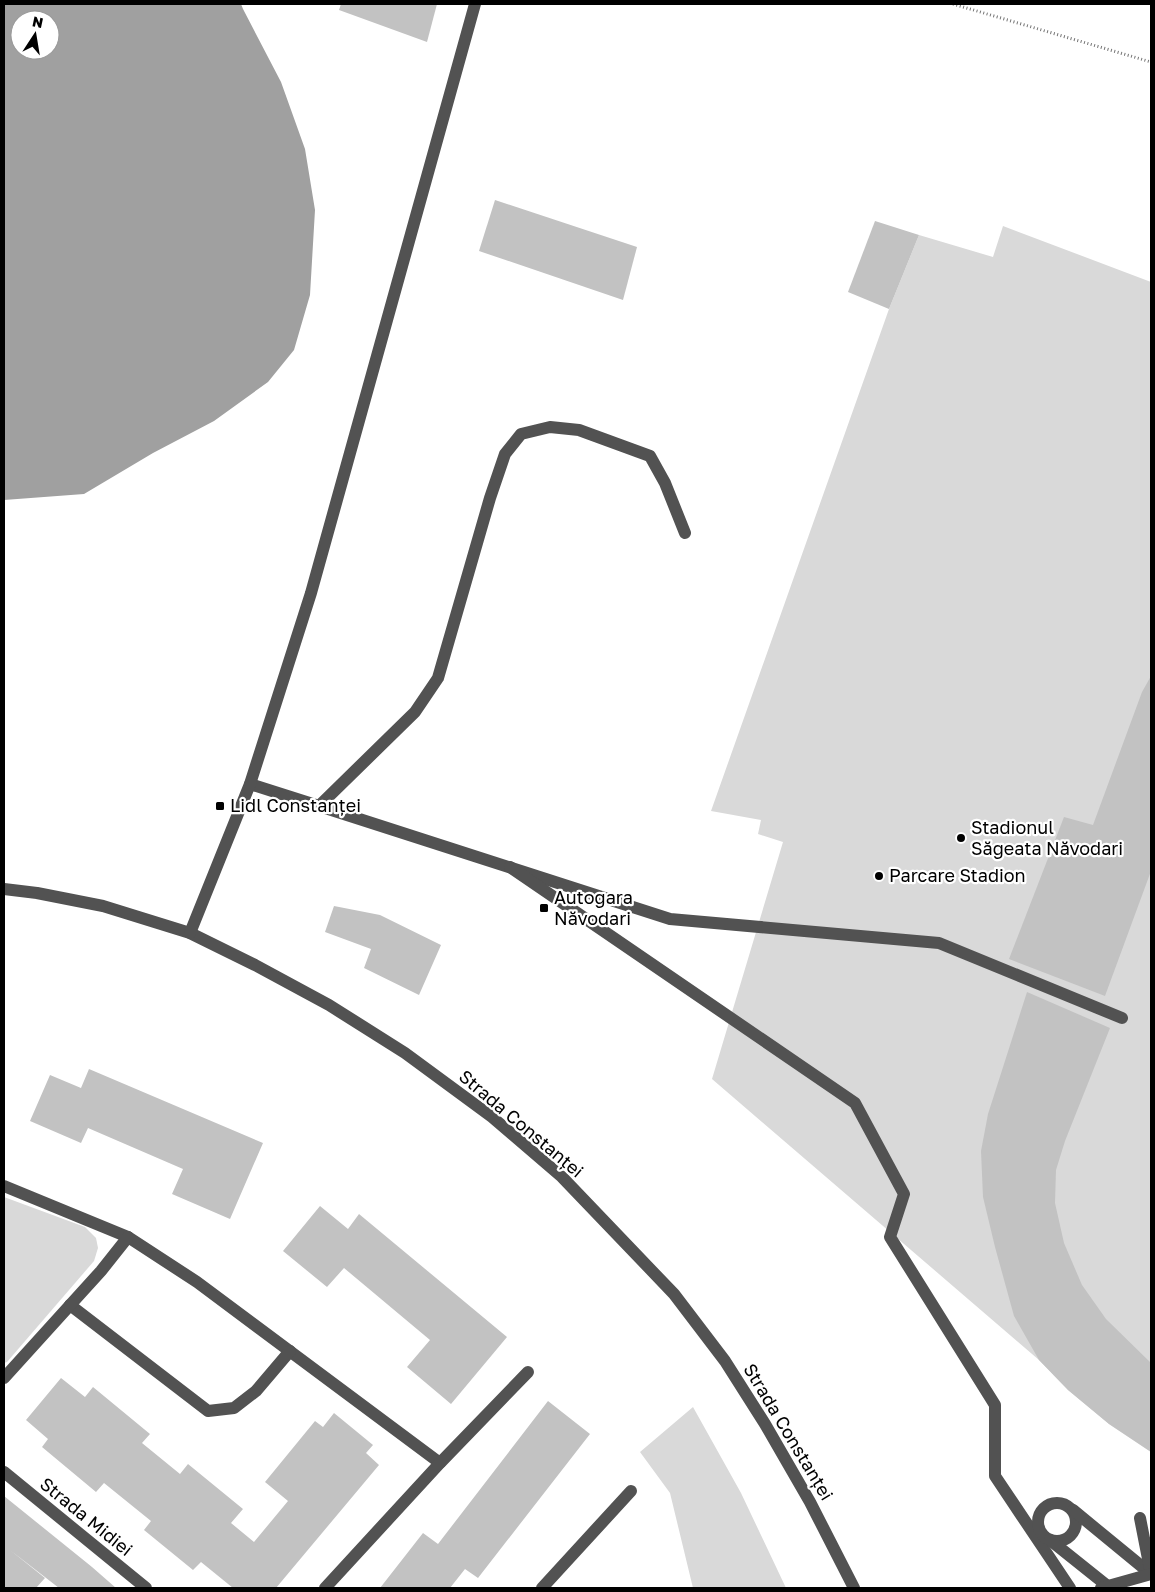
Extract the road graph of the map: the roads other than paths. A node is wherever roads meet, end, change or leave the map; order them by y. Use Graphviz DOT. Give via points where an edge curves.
graph roads {
  1 [pos="474,4"];
  2 [pos="685,533"];
  3 [pos="250,784"];
  4 [pos="319,806"];
  5 [pos="510,867"];
  6 [pos="4,889"];
  7 [pos="190,933"];
  8 [pos="1122,1018"];
  9 [pos="4,1186"];
  10 [pos="128,1238"];
  11 [pos="70,1305"];
  12 [pos="290,1351"];
  13 [pos="528,1372"];
  14 [pos="4,1378"];
  15 [pos="440,1463"];
  16 [pos="4,1472"];
  17 [pos="631,1491"];
  18 [pos="1069,1506"];
  19 [pos="1140,1518"];
  20 [pos="1048,1538"];
  21 [pos="1151,1574"];
  22 [pos="146,1588"];
  23 [pos="325,1588"];
  24 [pos="542,1588"];
  25 [pos="854,1588"];
  26 [pos="1070,1588"];
  27 [pos="1106,1588"];
  1 -- 3 [label="street" via="311,593"];
  2 -- 4 [label="street" via="650,456 579,430 550,427 521,434 506,454 490,498 438,678 415,712"];
  3 -- 4 [label="street"];
  3 -- 7 [label="street"];
  4 -- 5 [label="street"];
  5 -- 8 [label="street" via="670,919 939,943"];
  5 -- 26 [label="street" via="855,1103 904,1194 890,1237 995,1405 995,1476"];
  6 -- 7 [label="street, Strada Constanței" via="103,906"];
  7 -- 25 [label="street, Strada Constanței" via="329,1005 405,1053 492,1117 562,1177 674,1294 725,1361 810,1502"];
  9 -- 10 [label="street"];
  10 -- 11 [label="street"];
  10 -- 12 [label="street" via="197,1282"];
  11 -- 12 [label="street" via="208,1411 234,1408 256,1391"];
  11 -- 14 [label="street"];
  12 -- 15 [label="street"];
  13 -- 15 [label="street"];
  15 -- 23 [label="street"];
  16 -- 22 [label="street, Strada Midiei"];
  17 -- 24 [label="street"];
  18 -- 20 [label="street" via="1076,1517 1074,1530 1066,1539 1053,1541"];
  18 -- 20 [label="street" via="1050,1504 1041,1512 1038,1524"];
  18 -- 21 [label="street"];
  19 -- 21 [label="street"];
  20 -- 27 [label="street"];
  21 -- 27 [label="street"];
}
